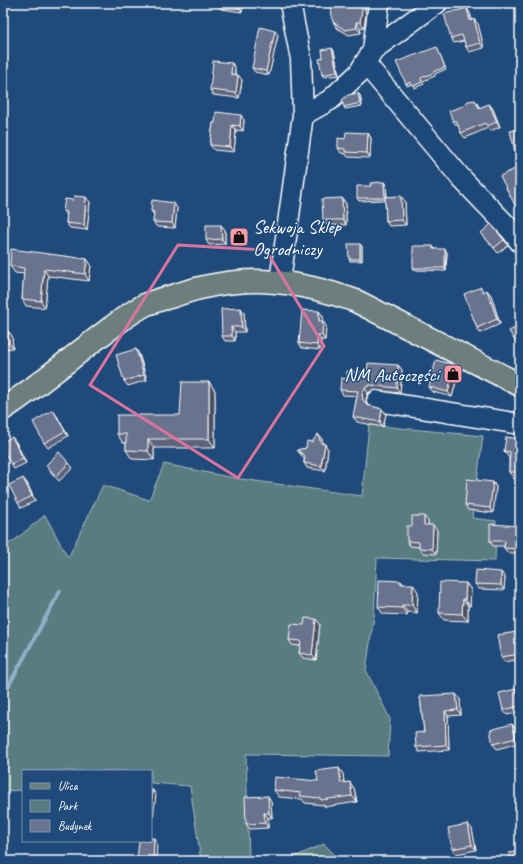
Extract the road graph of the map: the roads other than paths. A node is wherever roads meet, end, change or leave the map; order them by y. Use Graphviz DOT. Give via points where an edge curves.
graph roads {
  1 [pos="290,3"];
  2 [pos="379,3"];
  3 [pos="437,3"];
  4 [pos="369,57"];
  5 [pos="303,115"];
  6 [pos="520,242"];
  7 [pos="280,281"];
  8 [pos="520,385"];
  9 [pos="377,401"];
  10 [pos="3,409"];
  11 [pos="520,424"];
  1 -- 5 [label="street" via="301,59"];
  2 -- 4 [label="street"];
  3 -- 4 [label="street"];
  4 -- 5 [label="street" via="359,73 330,100"];
  4 -- 6 [label="street" via="461,178"];
  5 -- 7 [label="street"];
  7 -- 8 [label="main road" via="329,291 356,301"];
  7 -- 10 [label="main road" via="225,282 147,304 120,321"];
  9 -- 11 [label="street"];
}
